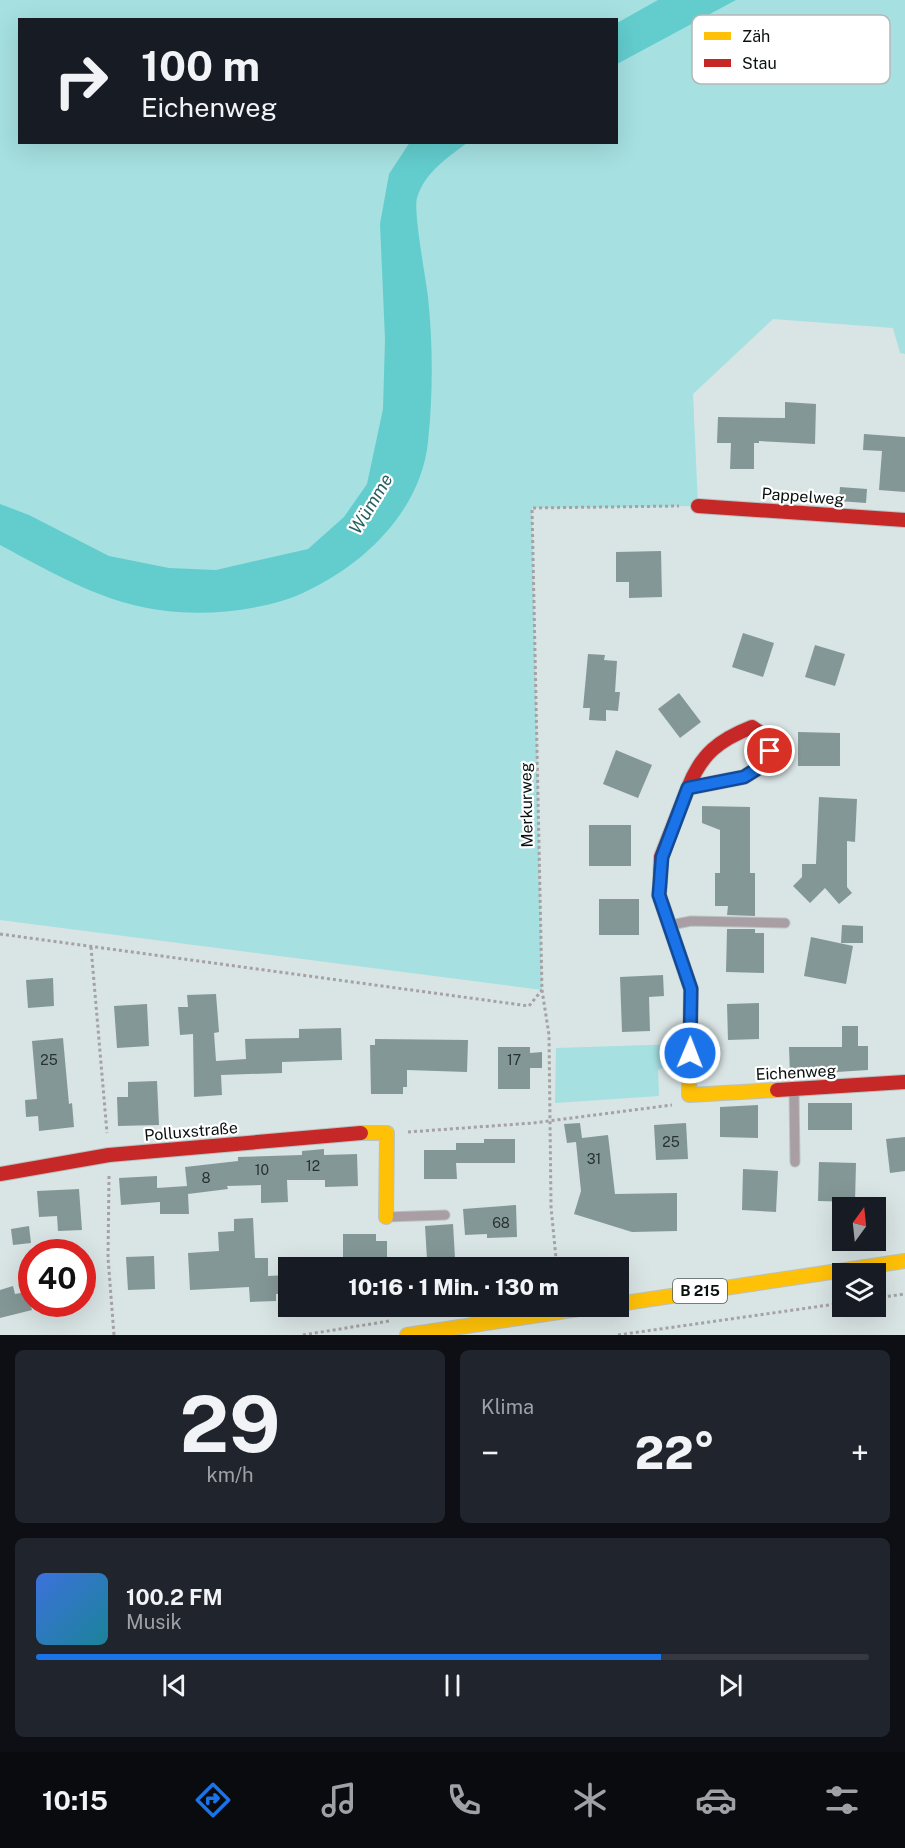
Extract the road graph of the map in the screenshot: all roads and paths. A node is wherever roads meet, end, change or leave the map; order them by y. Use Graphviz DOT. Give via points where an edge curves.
graph roads {
  1 [pos="698,506"];
  2 [pos="905,520"];
  3 [pos="688,788"];
  4 [pos="785,923"];
  5 [pos="669,925"];
  6 [pos="0,934"];
  7 [pos="542,990"];
  8 [pos="905,1082"];
  9 [pos="794,1089"];
  10 [pos="689,1095"];
  11 [pos="549,1121"];
  12 [pos="387,1133"];
  13 [pos="795,1162"];
  14 [pos="0,1174"];
  15 [pos="445,1215"];
  16 [pos="386,1217"];
  17 [pos="556,1257"];
  18 [pos="905,1261"];
  19 [pos="905,1294"];
  20 [pos="886,1297"];
  21 [pos="629,1302"];
  22 [pos="832,1305"];
  23 [pos="526,1317"];
  24 [pos="407,1335"];
  25 [pos="618,1335"];
  1 -- 2 [label="street, Pappelweg"];
  1 -- 7 [label="path, Merkurweg" via="532,508"];
  3 -- 3 [label="street" via="744,777 760,767 770,751 765,736 752,727 722,738 697,764"];
  3 -- 5 [label="street" via="662,857 659,895"];
  4 -- 5 [label="lane" via="691,921"];
  5 -- 10 [label="street" via="691,989"];
  6 -- 7 [label="path" via="529,1006"];
  7 -- 11 [label="path, Merkurweg" via="549,1035"];
  8 -- 9 [label="street, Eichenweg"];
  9 -- 10 [label="street, Eichenweg"];
  9 -- 13 [label="lane"];
  10 -- 11 [label="path" via="670,1106"];
  11 -- 12 [label="path"];
  11 -- 17 [label="path, Merkurweg"];
  12 -- 14 [label="street, Polluxstraße" via="339,1133 109,1155"];
  12 -- 16 [label="street"];
  15 -- 16 [label="lane"];
  18 -- 21 [label="street, B 215"];
  19 -- 20 [label="path"];
  22 -- 25 [label="path"];
  23 -- 24 [label="street"];
}
